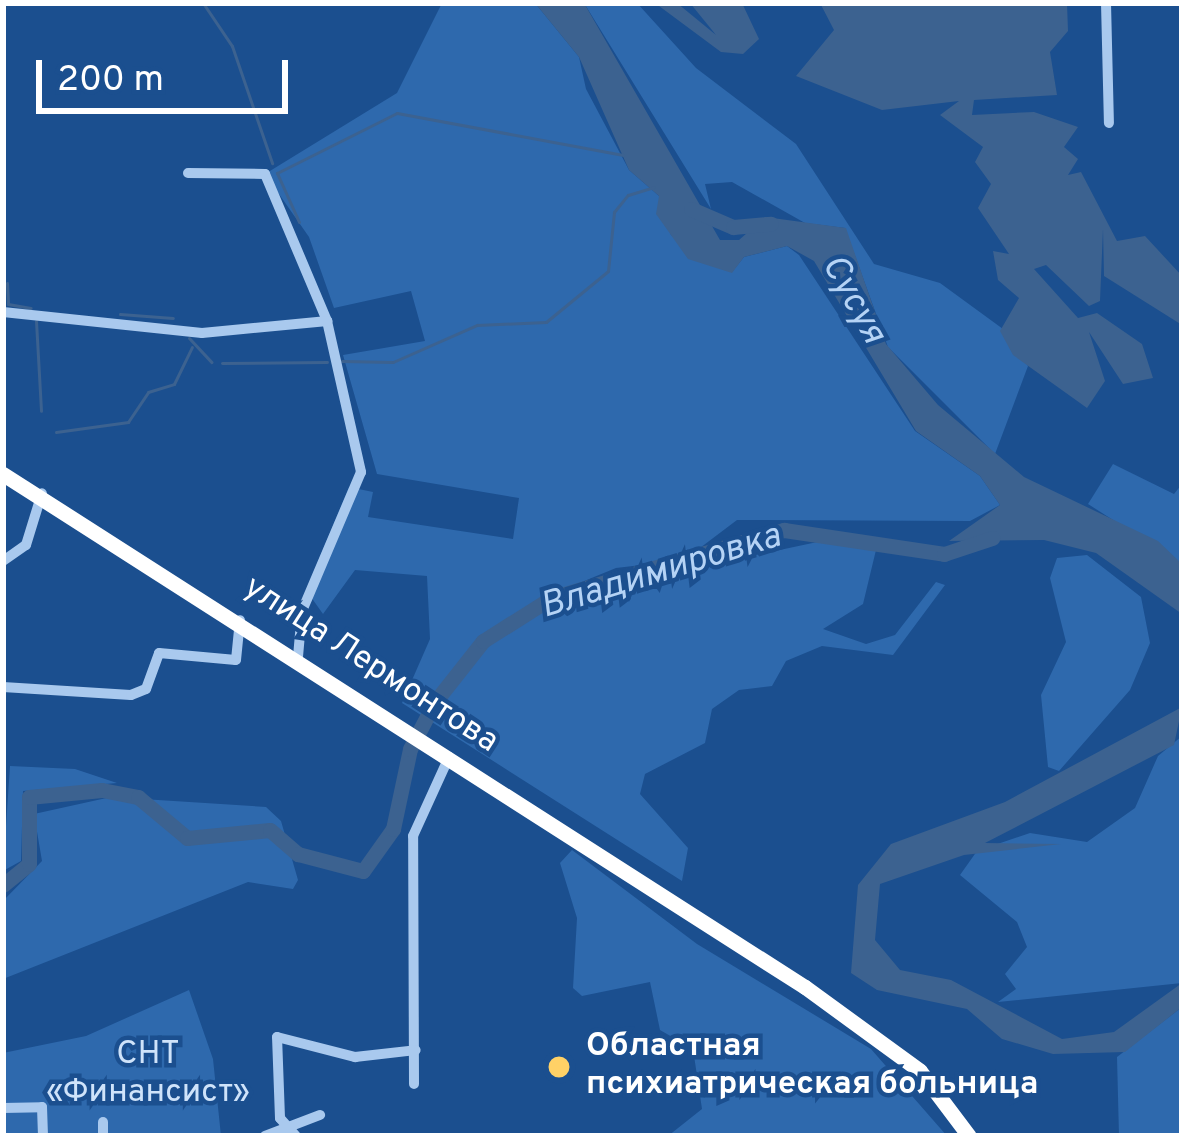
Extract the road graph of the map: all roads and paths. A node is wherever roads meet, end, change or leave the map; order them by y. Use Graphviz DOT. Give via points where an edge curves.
graph roads {
  1 [pos="1106,3"];
  2 [pos="1109,123"];
  3 [pos="188,172"];
  4 [pos="3,312"];
  5 [pos="327,321"];
  6 [pos="3,474"];
  7 [pos="42,493"];
  8 [pos="3,561"];
  9 [pos="241,617"];
  10 [pos="298,657"];
  11 [pos="3,686"];
  12 [pos="450,754"];
  13 [pos="416,1050"];
  14 [pos="414,1084"];
  15 [pos="3,1108"];
  16 [pos="320,1115"];
  17 [pos="283,1122"];
  18 [pos="43,1136"];
  19 [pos="265,1136"];
  20 [pos="296,1136"];
  21 [pos="969,1136"];
  1 -- 2 [label="street"];
  3 -- 5 [label="street" via="265,174"];
  4 -- 5 [label="street" via="202,333"];
  5 -- 10 [label="street" via="361,472 302,610"];
  6 -- 7 [label="highway, улица Лермонтова"];
  7 -- 8 [label="street" via="26,544"];
  7 -- 9 [label="highway, улица Лермонтова"];
  9 -- 10 [label="highway, улица Лермонтова"];
  9 -- 11 [label="street" via="236,661 159,653 146,689"];
  10 -- 12 [label="highway, улица Лермонтова"];
  12 -- 13 [label="street" via="413,836"];
  12 -- 21 [label="highway, улица Лермонтова" via="894,1049"];
  13 -- 14 [label="street"];
  13 -- 17 [label="street" via="355,1057 277,1037"];
  15 -- 18 [label="street" via="42,1107"];
  16 -- 17 [label="street"];
  17 -- 19 [label="street"];
  17 -- 20 [label="street"];
}
